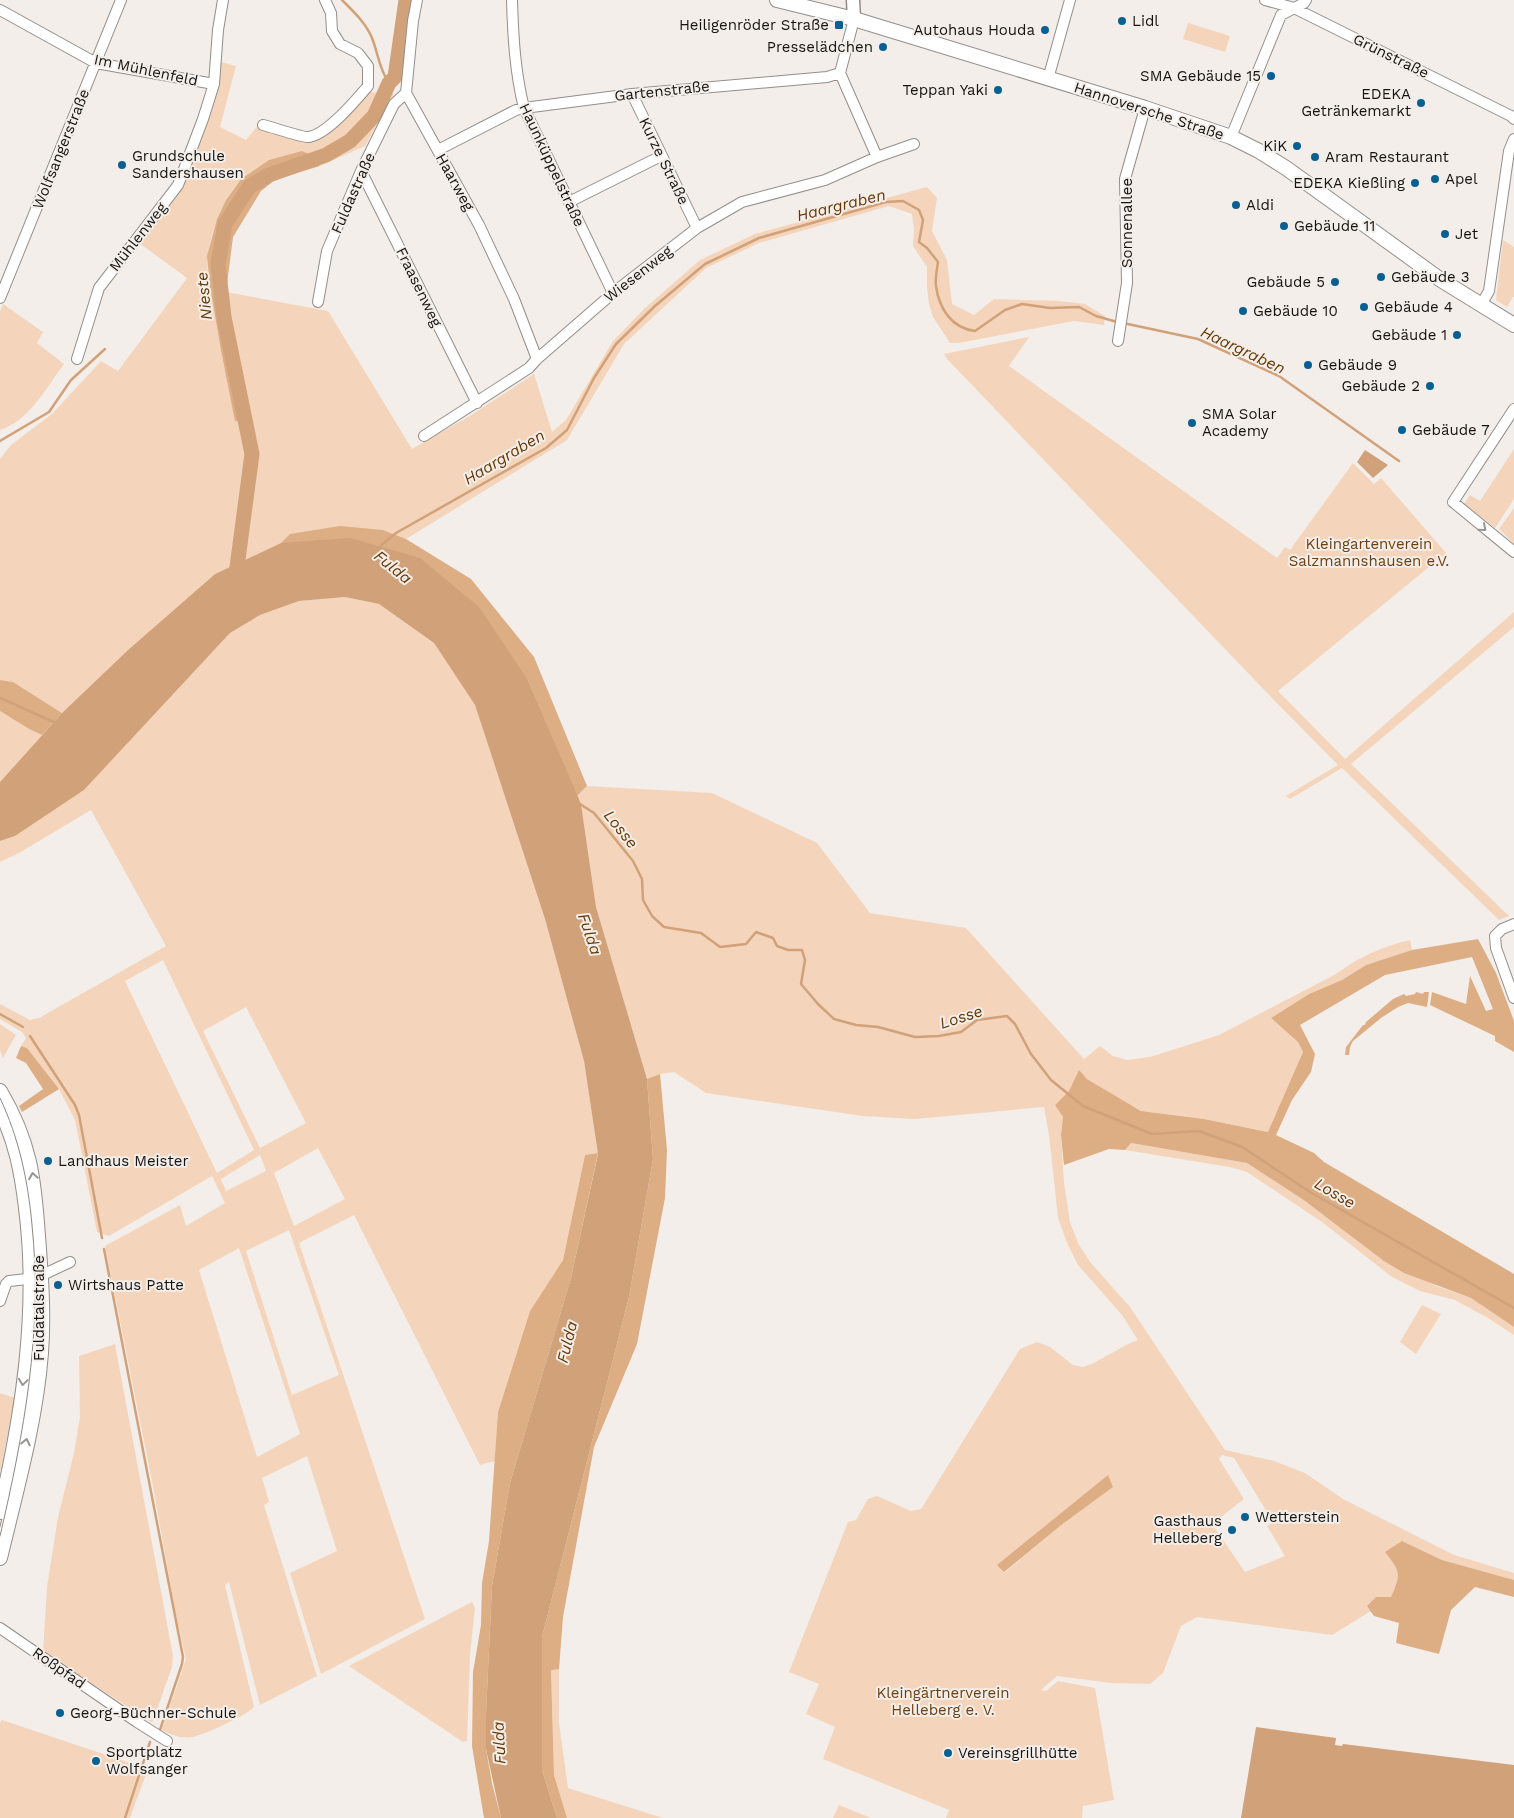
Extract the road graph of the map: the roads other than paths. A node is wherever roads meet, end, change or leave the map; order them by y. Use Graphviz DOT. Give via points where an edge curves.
graph roads {
  1 [pos="121,0"];
  2 [pos="223,0"];
  3 [pos="325,0"];
  4 [pos="417,0"];
  5 [pos="512,0"];
  6 [pos="777,0"];
  7 [pos="853,0"];
  8 [pos="1070,0"];
  9 [pos="1265,0"];
  10 [pos="1306,0"];
  11 [pos="1294,8"];
  12 [pos="0,10"];
  13 [pos="854,19"];
  14 [pos="96,63"];
  15 [pos="840,72"];
  16 [pos="1048,79"];
  17 [pos="214,84"];
  18 [pos="406,93"];
  19 [pos="632,94"];
  20 [pos="524,108"];
  21 [pos="1145,108"];
  22 [pos="1514,119"];
  23 [pos="263,125"];
  24 [pos="1231,137"];
  25 [pos="1514,139"];
  26 [pos="914,144"];
  27 [pos="438,150"];
  28 [pos="662,156"];
  29 [pos="877,157"];
  30 [pos="361,171"];
  31 [pos="569,202"];
  32 [pos="697,228"];
  33 [pos="613,293"];
  34 [pos="0,298"];
  35 [pos="318,302"];
  36 [pos="1481,305"];
  37 [pos="1514,325"];
  38 [pos="1119,336"];
  39 [pos="77,359"];
  40 [pos="537,359"];
  41 [pos="477,403"];
  42 [pos="1514,409"];
  43 [pos="424,436"];
  44 [pos="1514,552"];
  45 [pos="1513,924"];
  46 [pos="1514,998"];
  47 [pos="0,1091"];
  48 [pos="0,1110"];
  49 [pos="70,1262"];
  50 [pos="36,1278"];
  51 [pos="0,1301"];
  52 [pos="0,1512"];
  53 [pos="0,1558"];
  54 [pos="0,1628"];
  55 [pos="167,1741"];
  1 -- 14 [label="street, Wolfsangerstraße"];
  2 -- 17 [label="street, Mühlenweg"];
  3 -- 23 [label="street" via="331,13 332,31 340,44 358,53 368,66 368,86 335,122 308,138"];
  4 -- 18 [label="street"];
  5 -- 20 [label="street, Haunküppelstraße" via="514,51"];
  6 -- 13 [label="main road, Hannoversche Straße"];
  7 -- 13 [label="street"];
  8 -- 16 [label="street"];
  9 -- 11 [label="street, Grünstraße"];
  10 -- 11 [label="street"];
  11 -- 22 [label="street, Grünstraße"];
  11 -- 24 [label="street" via="1281,15"];
  12 -- 14 [label="street, Im Mühlenfeld"];
  13 -- 15 [label="street"];
  13 -- 16 [label="main road, Hannoversche Straße"];
  14 -- 17 [label="street, Im Mühlenfeld"];
  14 -- 34 [label="street, Wolfsangerstraße"];
  15 -- 19 [label="street, Gartenstraße" via="827,77"];
  15 -- 29 [label="street"];
  16 -- 21 [label="main road, Hannoversche Straße"];
  17 -- 39 [label="street, Mühlenweg" via="178,185 99,288"];
  18 -- 27 [label="street, Haarweg"];
  18 -- 30 [label="street, Fuldastraße" via="394,104"];
  19 -- 20 [label="street, Gartenstraße"];
  19 -- 28 [label="street, Kurze Straße"];
  20 -- 27 [label="street, Gartenstraße"];
  20 -- 31 [label="street, Haunküppelstraße"];
  21 -- 24 [label="main road, Hannoversche Straße"];
  21 -- 38 [label="street, Sonnenallee" via="1125,179 1127,283"];
  24 -- 36 [label="main road, Hannoversche Straße" via="1286,168 1426,270"];
  25 -- 36 [label="street" via="1488,291"];
  26 -- 29 [label="street, Wiesenweg"];
  27 -- 40 [label="street, Haarweg" via="510,290"];
  28 -- 31 [label="street"];
  28 -- 32 [label="street, Kurze Straße"];
  29 -- 32 [label="street, Wiesenweg" via="825,180 742,202"];
  30 -- 35 [label="street, Fuldastraße" via="327,251"];
  30 -- 41 [label="street, Fraasenweg"];
  31 -- 33 [label="street, Haunküppelstraße"];
  32 -- 33 [label="street, Wiesenweg"];
  33 -- 40 [label="street, Wiesenweg"];
  36 -- 37 [label="main road, Hannoversche Straße"];
  40 -- 41 [label="street, Wiesenweg" via="529,368"];
  41 -- 43 [label="street, Wiesenweg"];
  42 -- 44 [label="street, one-way" via="1453,502"];
  45 -- 46 [label="street" via="1495,936 1496,948"];
  50 -- 47 [label="main road, Fuldatalstraße, one-way" via="36,1198 32,1171 17,1124"];
  48 -- 50 [label="main road, Fuldatalstraße" via="12,1136 21,1171"];
  49 -- 50 [label="street"];
  50 -- 51 [label="street" via="9,1281"];
  50 -- 52 [label="main road, Fuldatalstraße, one-way" via="15,1440"];
  53 -- 50 [label="main road, Fuldatalstraße, one-way" via="35,1398 41,1354"];
  54 -- 55 [label="street, Roßpfad"];
}
